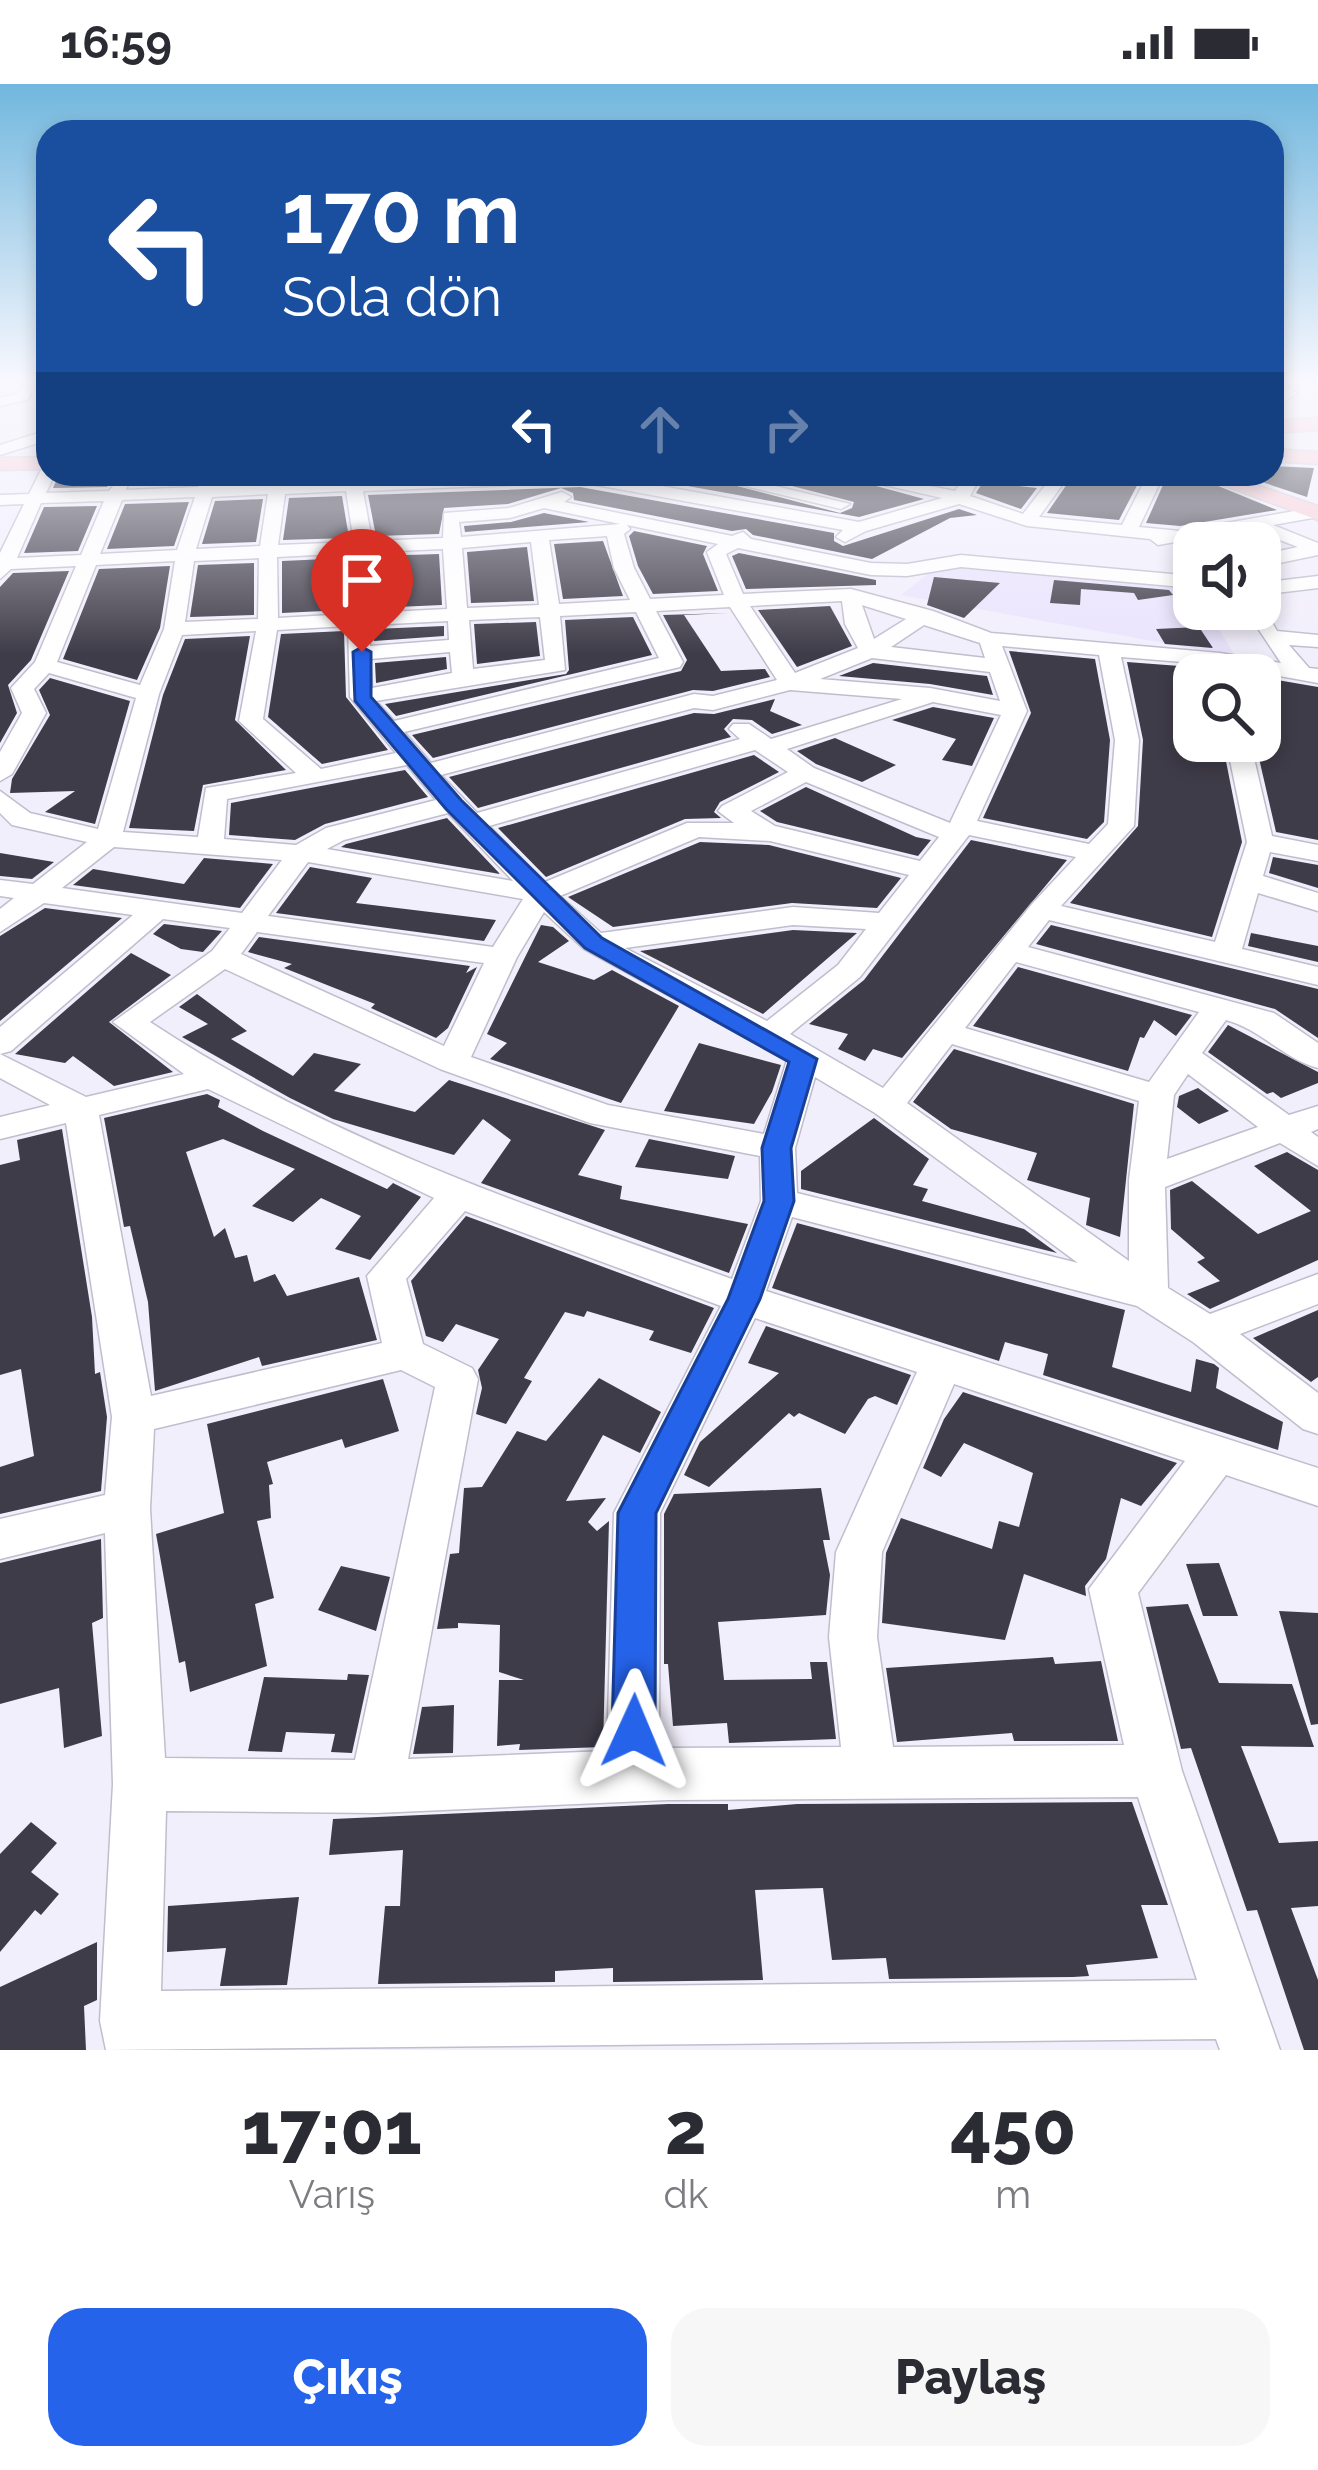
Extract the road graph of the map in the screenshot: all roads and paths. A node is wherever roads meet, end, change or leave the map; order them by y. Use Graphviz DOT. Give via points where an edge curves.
graph roads {
  1 [pos="39,486"];
  2 [pos="119,486"];
  3 [pos="192,486"];
  4 [pos="206,486"];
  5 [pos="278,486"];
  6 [pos="354,486"];
  7 [pos="459,486"];
  8 [pos="597,486"];
  9 [pos="665,486"];
  10 [pos="773,486"];
  11 [pos="902,486"];
  12 [pos="967,486"];
  13 [pos="1053,486"];
  14 [pos="1150,486"];
  15 [pos="1251,486"];
  16 [pos="1275,486"];
  17 [pos="114,496"];
  18 [pos="960,498"];
  19 [pos="33,499"];
  20 [pos="0,500"];
  21 [pos="1316,502"];
  22 [pos="544,503"];
  23 [pos="841,504"];
  24 [pos="450,517"];
  25 [pos="778,517"];
  26 [pos="1027,521"];
  27 [pos="1261,522"];
  28 [pos="624,527"];
  29 [pos="860,527"];
  30 [pos="1128,531"];
  31 [pos="1281,534"];
  32 [pos="539,535"];
  33 [pos="1173,535"];
  34 [pos="1173,537"];
  35 [pos="734,542"];
  36 [pos="451,543"];
  37 [pos="364,546"];
  38 [pos="1116,549"];
  39 [pos="1318,549"];
  40 [pos="268,551"];
  41 [pos="1095,553"];
  42 [pos="185,555"];
  43 [pos="1281,557"];
  44 [pos="813,558"];
  45 [pos="93,559"];
  46 [pos="1033,565"];
  47 [pos="2,567"];
  48 [pos="1173,577"];
  49 [pos="1318,582"];
  50 [pos="1281,587"];
  51 [pos="1281,591"];
  52 [pos="1318,594"];
  53 [pos="851,595"];
  54 [pos="735,598"];
  55 [pos="640,604"];
  56 [pos="548,609"];
  57 [pos="459,615"];
  58 [pos="926,616"];
  59 [pos="358,619"];
  60 [pos="268,625"];
  61 [pos="174,629"];
  62 [pos="1266,630"];
  63 [pos="1270,637"];
  64 [pos="1318,640"];
  65 [pos="461,645"];
  66 [pos="870,651"];
  67 [pos="1109,651"];
  68 [pos="362,652"];
  69 [pos="994,653"];
  70 [pos="1173,660"];
  71 [pos="45,665"];
  72 [pos="557,665"];
  73 [pos="1310,674"];
  74 [pos="463,677"];
  75 [pos="574,683"];
  76 [pos="790,683"];
  77 [pos="11,687"];
  78 [pos="542,692"];
  79 [pos="148,694"];
  80 [pos="930,695"];
  81 [pos="361,698"];
  82 [pos="713,704"];
  83 [pos="1015,711"];
  84 [pos="591,727"];
  85 [pos="388,729"];
  86 [pos="761,745"];
  87 [pos="1243,762"];
  88 [pos="421,764"];
  89 [pos="658,767"];
  90 [pos="805,773"];
  91 [pos="0,774"];
  92 [pos="316,778"];
  93 [pos="0,799"];
  94 [pos="464,813"];
  95 [pos="11,825"];
  96 [pos="958,830"];
  97 [pos="770,833"];
  98 [pos="108,839"];
  99 [pos="1260,842"];
  100 [pos="210,847"];
  101 [pos="302,853"];
  102 [pos="1318,853"];
  103 [pos="1095,854"];
  104 [pos="927,871"];
  105 [pos="1249,881"];
  106 [pos="0,889"];
  107 [pos="542,894"];
  108 [pos="40,895"];
  109 [pos="1318,902"];
  110 [pos="1042,910"];
  111 [pos="154,913"];
  112 [pos="252,922"];
  113 [pos="886,922"];
  114 [pos="0,923"];
  115 [pos="594,943"];
  116 [pos="1009,951"];
  117 [pos="1226,953"];
  118 [pos="224,957"];
  119 [pos="502,958"];
  120 [pos="1318,976"];
  121 [pos="1217,1009"];
  122 [pos="946,1032"];
  123 [pos="0,1044"];
  124 [pos="786,1047"];
  125 [pos="1182,1054"];
  126 [pos="1318,1058"];
  127 [pos="452,1062"];
  128 [pos="0,1064"];
  129 [pos="212,1078"];
  130 [pos="1157,1095"];
  131 [pos="886,1105"];
  132 [pos="81,1108"];
  133 [pos="1303,1123"];
  134 [pos="0,1128"];
  135 [pos="776,1148"];
  136 [pos="1318,1154"];
  137 [pos="1147,1180"];
  138 [pos="458,1195"];
  139 [pos="779,1201"];
  140 [pos="1318,1288"];
  141 [pos="1148,1295"];
  142 [pos="744,1299"];
  143 [pos="1207,1331"];
  144 [pos="405,1353"];
  145 [pos="942,1363"];
  146 [pos="133,1417"];
  147 [pos="1318,1417"];
  148 [pos="1216,1455"];
  149 [pos="1318,1487"];
  150 [pos="127,1509"];
  151 [pos="0,1540"];
  152 [pos="1156,1771"];
  153 [pos="633,1775"];
  154 [pos="870,1775"];
  155 [pos="140,1784"];
  156 [pos="376,1787"];
  157 [pos="1243,2030"];
  158 [pos="133,2036"];
  1 -- 19 [label="street"];
  2 -- 17 [label="street"];
  3 -- 17 [label="street"];
  4 -- 42 [label="street"];
  5 -- 40 [label="street"];
  6 -- 37 [label="street"];
  7 -- 24 [label="street" via="447,503"];
  8 -- 22 [label="street"];
  9 -- 25 [label="street"];
  10 -- 23 [label="street"];
  11 -- 18 [label="street"];
  12 -- 18 [label="street"];
  13 -- 26 [label="street"];
  14 -- 30 [label="street"];
  15 -- 21 [label="main road"];
  16 -- 21 [label="main road"];
  17 -- 19 [label="street"];
  17 -- 45 [label="street"];
  18 -- 26 [label="street"];
  18 -- 29 [label="street"];
  19 -- 20 [label="street"];
  19 -- 47 [label="street"];
  21 -- 27 [label="street"];
  22 -- 24 [label="street"];
  22 -- 28 [label="street"];
  24 -- 36 [label="street"];
  25 -- 29 [label="street"];
  25 -- 35 [label="street"];
  26 -- 30 [label="street"];
  28 -- 32 [label="street"];
  28 -- 35 [label="street"];
  28 -- 55 [label="street"];
  29 -- 44 [label="street"];
  30 -- 33 [label="street"];
  31 -- 39 [label="street"];
  32 -- 36 [label="street"];
  32 -- 56 [label="street"];
  34 -- 38 [label="street"];
  35 -- 44 [label="street"];
  35 -- 54 [label="street" via="716,552"];
  36 -- 37 [label="street"];
  36 -- 57 [label="street"];
  37 -- 40 [label="street"];
  37 -- 59 [label="street"];
  39 -- 43 [label="street"];
  40 -- 42 [label="street"];
  40 -- 60 [label="street"];
  41 -- 46 [label="street"];
  42 -- 45 [label="street"];
  42 -- 61 [label="street"];
  44 -- 46 [label="street" via="890,570 951,561"];
  45 -- 47 [label="street"];
  45 -- 71 [label="street"];
  46 -- 48 [label="street"];
  49 -- 50 [label="street"];
  51 -- 52 [label="street"];
  53 -- 54 [label="street"];
  53 -- 58 [label="street"];
  53 -- 66 [label="street" via="854,624"];
  54 -- 55 [label="street"];
  54 -- 76 [label="street"];
  55 -- 56 [label="street"];
  55 -- 75 [label="street" via="671,662"];
  56 -- 57 [label="street"];
  56 -- 72 [label="street"];
  57 -- 59 [label="street"];
  57 -- 65 [label="street"];
  58 -- 66 [label="street"];
  58 -- 69 [label="street"];
  59 -- 60 [label="street"];
  59 -- 68 [label="street"];
  60 -- 61 [label="street"];
  60 -- 92 [label="street" via="250,721"];
  61 -- 79 [label="street"];
  62 -- 63 [label="street"];
  63 -- 64 [label="street"];
  63 -- 73 [label="street"];
  65 -- 68 [label="street"];
  65 -- 74 [label="street"];
  66 -- 69 [label="street"];
  66 -- 76 [label="street"];
  67 -- 69 [label="street"];
  67 -- 70 [label="street"];
  67 -- 103 [label="street" via="1127,740 1121,826"];
  68 -- 81 [label="street"];
  69 -- 83 [label="street"];
  71 -- 77 [label="street"];
  71 -- 79 [label="street"];
  72 -- 74 [label="street"];
  72 -- 75 [label="street"];
  74 -- 81 [label="street"];
  75 -- 78 [label="street"];
  76 -- 80 [label="street"];
  76 -- 82 [label="street"];
  77 -- 91 [label="street" via="34,713"];
  78 -- 84 [label="street"];
  78 -- 85 [label="street"];
  79 -- 98 [label="street"];
  80 -- 83 [label="street"];
  80 -- 86 [label="street"];
  81 -- 85 [label="street"];
  82 -- 84 [label="street" via="694,701"];
  82 -- 86 [label="street"];
  83 -- 96 [label="street"];
  84 -- 88 [label="street"];
  84 -- 89 [label="street"];
  85 -- 88 [label="street"];
  86 -- 89 [label="street"];
  86 -- 90 [label="street"];
  87 -- 99 [label="street"];
  88 -- 92 [label="street"];
  88 -- 94 [label="street"];
  89 -- 94 [label="street"];
  90 -- 96 [label="street"];
  90 -- 97 [label="street" via="731,811"];
  92 -- 100 [label="street" via="215,793"];
  93 -- 95 [label="street"];
  94 -- 101 [label="street" via="335,834"];
  94 -- 107 [label="street"];
  95 -- 98 [label="street"];
  96 -- 103 [label="street"];
  96 -- 104 [label="street"];
  97 -- 104 [label="street"];
  97 -- 107 [label="street" via="696,829"];
  98 -- 100 [label="street"];
  98 -- 108 [label="street"];
  99 -- 102 [label="street"];
  99 -- 105 [label="street"];
  100 -- 101 [label="street"];
  101 -- 107 [label="street"];
  101 -- 112 [label="street"];
  103 -- 110 [label="street"];
  104 -- 113 [label="street"];
  105 -- 109 [label="street"];
  105 -- 117 [label="street"];
  106 -- 108 [label="street"];
  107 -- 115 [label="street"];
  107 -- 119 [label="street"];
  108 -- 111 [label="street"];
  108 -- 114 [label="street"];
  110 -- 116 [label="street"];
  110 -- 117 [label="street"];
  111 -- 112 [label="street"];
  111 -- 123 [label="street"];
  112 -- 118 [label="street"];
  112 -- 119 [label="street"];
  113 -- 115 [label="street" via="793,916"];
  113 -- 124 [label="street"];
  115 -- 124 [label="street"];
  116 -- 121 [label="street"];
  116 -- 122 [label="street"];
  117 -- 120 [label="street"];
  118 -- 127 [label="street"];
  118 -- 129 [label="street" via="129,1022"];
  119 -- 127 [label="street"];
  121 -- 125 [label="street"];
  121 -- 126 [label="street" via="1264,1020"];
  122 -- 130 [label="street"];
  122 -- 131 [label="street"];
  124 -- 131 [label="street"];
  124 -- 135 [label="street"];
  125 -- 130 [label="street"];
  125 -- 133 [label="street"];
  127 -- 135 [label="street" via="602,1115"];
  128 -- 132 [label="street"];
  129 -- 132 [label="street"];
  129 -- 138 [label="street"];
  130 -- 137 [label="street"];
  131 -- 141 [label="street"];
  132 -- 134 [label="street"];
  132 -- 146 [label="street"];
  133 -- 136 [label="street"];
  133 -- 137 [label="street"];
  135 -- 139 [label="street"];
  137 -- 141 [label="street"];
  138 -- 142 [label="street"];
  138 -- 144 [label="street" via="386,1276"];
  139 -- 141 [label="street"];
  139 -- 142 [label="street"];
  140 -- 143 [label="street"];
  141 -- 143 [label="street"];
  142 -- 145 [label="street"];
  142 -- 153 [label="street" via="637,1513"];
  143 -- 147 [label="street"];
  144 -- 146 [label="street"];
  144 -- 156 [label="street" via="457,1379"];
  145 -- 148 [label="street"];
  145 -- 154 [label="street" via="859,1552 853,1637"];
  146 -- 150 [label="street"];
  148 -- 149 [label="street"];
  148 -- 152 [label="street" via="1113,1589"];
  150 -- 151 [label="street"];
  150 -- 155 [label="street"];
  152 -- 154 [label="street"];
  152 -- 157 [label="street"];
  153 -- 154 [label="street"];
  153 -- 156 [label="street"];
  155 -- 156 [label="street"];
  155 -- 158 [label="street"];
  157 -- 158 [label="street"];
}
